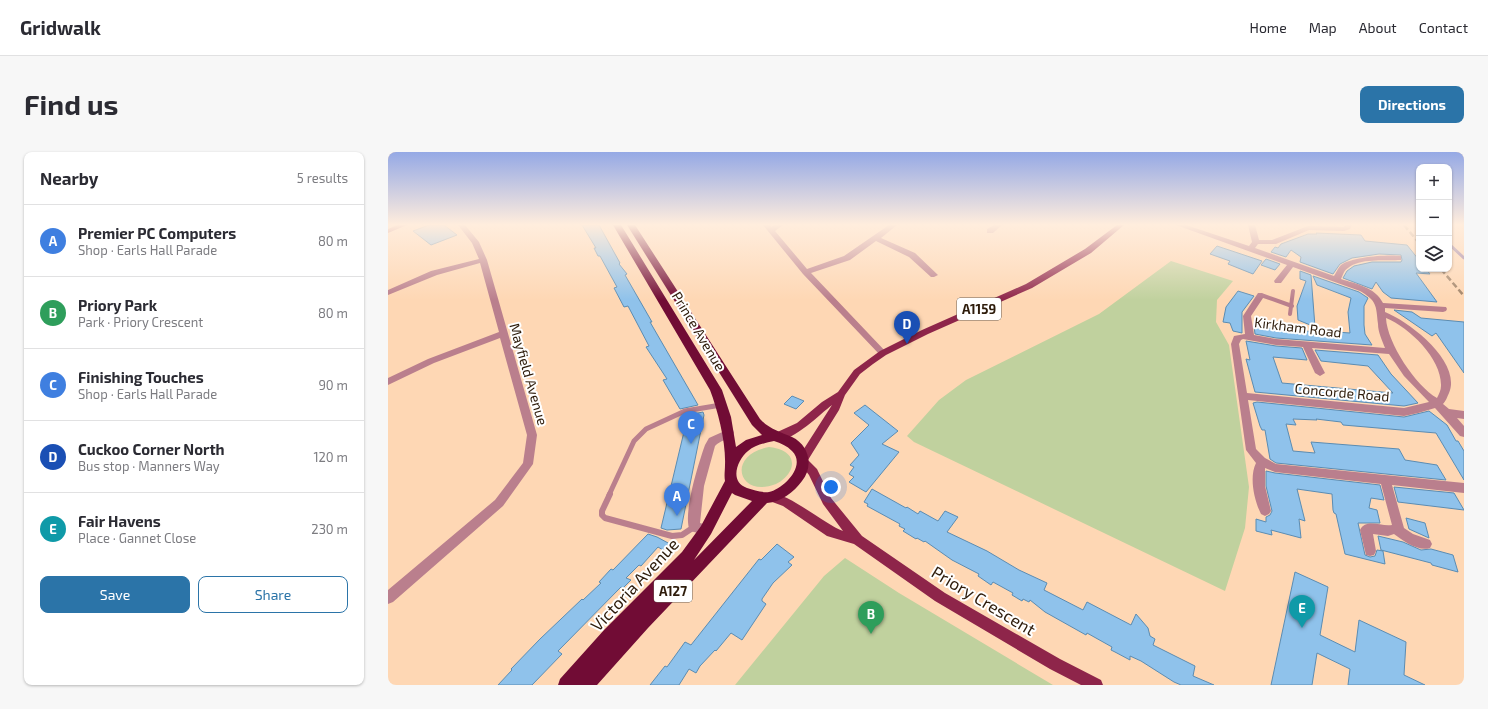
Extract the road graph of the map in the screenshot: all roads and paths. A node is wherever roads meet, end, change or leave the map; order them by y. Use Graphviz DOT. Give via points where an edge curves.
graph roads {
  1 [pos="478,250"];
  2 [pos="632,250"];
  3 [pos="646,250"];
  4 [pos="787,250"];
  5 [pos="859,250"];
  6 [pos="901,250"];
  7 [pos="1089,250"];
  8 [pos="1252,250"];
  9 [pos="1398,258"];
  10 [pos="483,260"];
  11 [pos="1291,264"];
  12 [pos="806,272"];
  13 [pos="934,275"];
  14 [pos="1336,280"];
  15 [pos="1278,281"];
  16 [pos="1294,291"];
  17 [pos="388,293"];
  18 [pos="1261,294"];
  19 [pos="1292,306"];
  20 [pos="1381,309"];
  21 [pos="1443,309"];
  22 [pos="1290,314"];
  23 [pos="503,334"];
  24 [pos="1250,337"];
  25 [pos="1306,344"];
  26 [pos="1392,351"];
  27 [pos="883,353"];
  28 [pos="1320,373"];
  29 [pos="388,382"];
  30 [pos="841,394"];
  31 [pos="1244,396"];
  32 [pos="1436,403"];
  33 [pos="722,405"];
  34 [pos="1449,413"];
  35 [pos="1464,415"];
  36 [pos="729,433"];
  37 [pos="1464,433"];
  38 [pos="776,437"];
  39 [pos="804,460"];
  40 [pos="731,462"];
  41 [pos="1262,462"];
  42 [pos="1385,480"];
  43 [pos="731,481"];
  44 [pos="1464,488"];
  45 [pos="767,497"];
  46 [pos="1265,512"];
  47 [pos="700,529"];
  48 [pos="1396,529"];
  49 [pos="858,540"];
  50 [pos="1426,544"];
  51 [pos="1370,551"];
  52 [pos="391,592"];
  53 [pos="566,685"];
  54 [pos="586,685"];
  55 [pos="1096,685"];
  1 -- 10 [label="street, Mayfield Avenue"];
  2 -- 33 [label="highway, Prince Avenue" via="712,383"];
  3 -- 38 [label="highway, Prince Avenue" via="756,422"];
  4 -- 12 [label="street"];
  5 -- 12 [label="street" via="847,258"];
  6 -- 13 [label="street" via="912,255"];
  7 -- 27 [label="main road, A1159" via="1029,286"];
  8 -- 11 [label="street"];
  9 -- 14 [label="street" via="1350,264 1345,266"];
  10 -- 17 [label="street" via="434,273"];
  10 -- 23 [label="street, Mayfield Avenue"];
  11 -- 14 [label="street"];
  11 -- 15 [label="street"];
  12 -- 27 [label="street"];
  14 -- 20 [label="street" via="1371,293 1377,297"];
  16 -- 19 [label="lane"];
  18 -- 19 [label="lane"];
  18 -- 24 [label="street" via="1247,316"];
  19 -- 22 [label="lane"];
  20 -- 21 [label="street"];
  20 -- 26 [label="street" via="1382,330"];
  20 -- 32 [label="street" via="1428,339 1450,365 1454,382 1451,390"];
  23 -- 29 [label="street" via="431,361"];
  23 -- 52 [label="street, Mayfield Avenue" via="532,435 528,464 499,503"];
  24 -- 25 [label="street, Kirkham Road"];
  24 -- 31 [label="street, Kirkham Road" via="1240,336 1235,340"];
  25 -- 26 [label="street, Kirkham Road"];
  25 -- 28 [label="street"];
  26 -- 32 [label="street" via="1412,379"];
  27 -- 30 [label="main road, A1159" via="857,372"];
  30 -- 38 [label="main road, A1159" via="802,425"];
  30 -- 39 [label="main road, A1159"];
  31 -- 32 [label="street, Concorde Road" via="1404,412"];
  31 -- 41 [label="street, Kirkham Road" via="1251,450"];
  32 -- 34 [label="street"];
  33 -- 36 [label="highway, Prince Avenue"];
  33 -- 47 [label="lane" via="685,411 641,433 634,441 602,512 605,518 672,536"];
  34 -- 35 [label="street"];
  34 -- 37 [label="street"];
  36 -- 40 [label="highway, Prince Avenue"];
  36 -- 47 [label="street" via="712,441 708,450 693,519"];
  38 -- 39 [label="highway" via="798,449"];
  38 -- 40 [label="highway" via="750,444"];
  39 -- 45 [label="highway" via="804,466 797,479 781,492"];
  39 -- 49 [label="main road, Priory Crescent" via="827,501"];
  40 -- 43 [label="highway"];
  41 -- 42 [label="street" via="1276,468"];
  41 -- 46 [label="street" via="1259,469 1262,506"];
  42 -- 44 [label="street"];
  42 -- 48 [label="street" via="1397,524"];
  43 -- 45 [label="highway" via="743,494"];
  43 -- 47 [label="highway, Victoria Avenue / A127"];
  45 -- 49 [label="main road, Priory Crescent" via="787,503 830,532"];
  45 -- 54 [label="highway, A127" via="642,623"];
  47 -- 53 [label="highway, Victoria Avenue / A127" via="686,557"];
  48 -- 50 [label="street" via="1408,538"];
  48 -- 51 [label="street" via="1366,530"];
  49 -- 55 [label="main road, Priory Crescent" via="940,597"];
}
